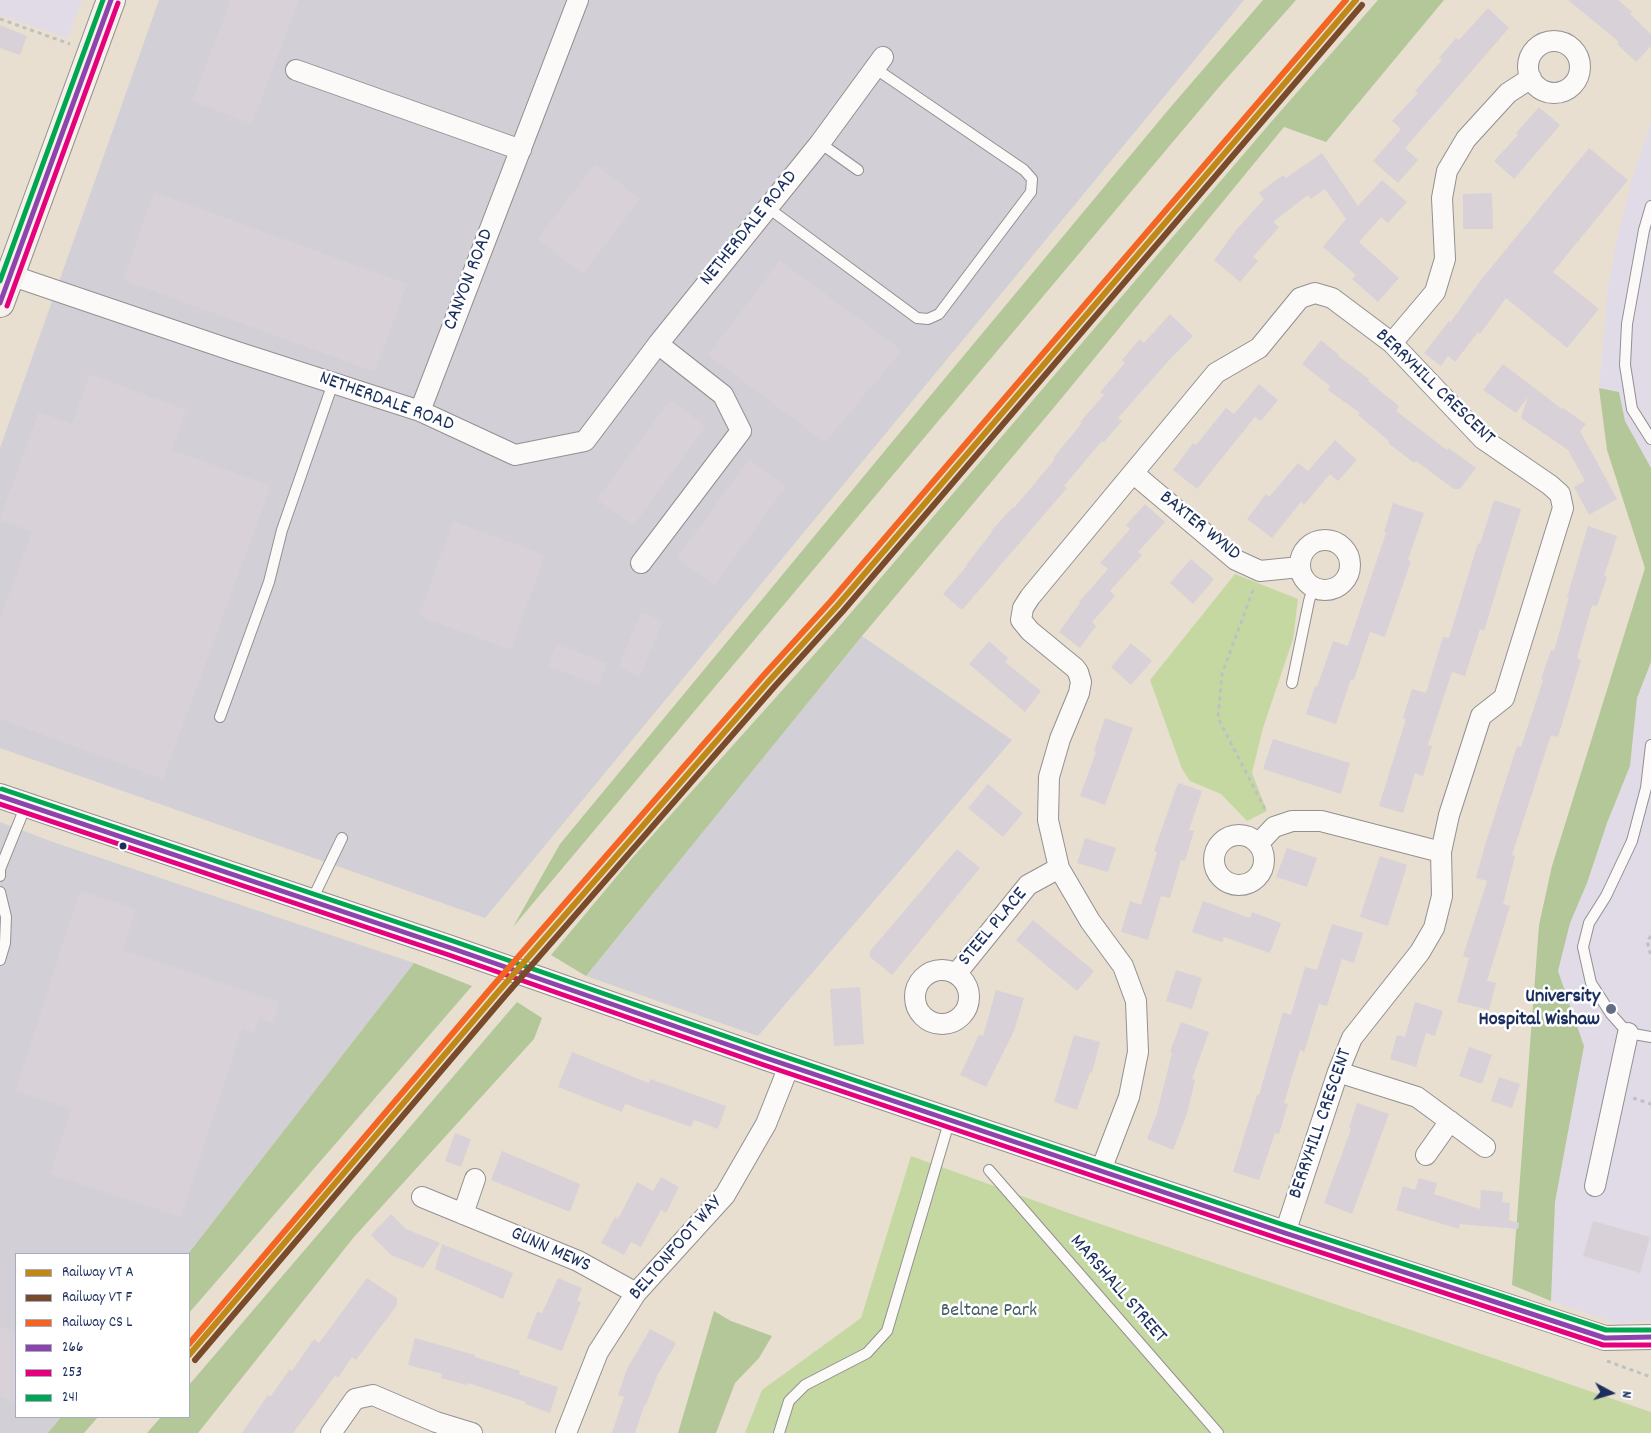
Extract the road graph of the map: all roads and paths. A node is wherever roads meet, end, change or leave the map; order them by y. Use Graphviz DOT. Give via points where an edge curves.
graph roads {
  1 [pos="111,0"];
  2 [pos="578,0"];
  3 [pos="0,19"];
  4 [pos="92,52"];
  5 [pos="879,63"];
  6 [pos="296,70"];
  7 [pos="1531,78"];
  8 [pos="820,143"];
  9 [pos="520,150"];
  10 [pos="858,170"];
  11 [pos="1651,206"];
  12 [pos="767,207"];
  13 [pos="10,275"];
  14 [pos="0,303"];
  15 [pos="1392,343"];
  16 [pos="658,344"];
  17 [pos="333,383"];
  18 [pos="420,410"];
  19 [pos="1651,439"];
  20 [pos="1133,473"];
  21 [pos="641,563"];
  22 [pos="1300,567"];
  23 [pos="1260,571"];
  24 [pos="1314,588"];
  25 [pos="1292,683"];
  26 [pos="220,717"];
  27 [pos="1651,745"];
  28 [pos="0,796"];
  29 [pos="26,805"];
  30 [pos="1274,827"];
  31 [pos="342,838"];
  32 [pos="1258,844"];
  33 [pos="1441,852"];
  34 [pos="1059,868"];
  35 [pos="0,876"];
  36 [pos="0,892"];
  37 [pos="311,902"];
  38 [pos="1651,936"];
  39 [pos="1651,956"];
  40 [pos="0,960"];
  41 [pos="956,974"];
  42 [pos="1628,1033"];
  43 [pos="1651,1037"];
  44 [pos="789,1066"];
  45 [pos="1338,1072"];
  46 [pos="950,1119"];
  47 [pos="1450,1121"];
  48 [pos="1485,1147"];
  49 [pos="1426,1155"];
  50 [pos="989,1170"];
  51 [pos="1101,1170"];
  52 [pos="475,1179"];
  53 [pos="1595,1186"];
  54 [pos="422,1198"];
  55 [pos="463,1214"];
  56 [pos="1285,1233"];
  57 [pos="636,1293"];
  58 [pos="1651,1338"];
  59 [pos="331,1433"];
  60 [pos="472,1433"];
  61 [pos="566,1433"];
  62 [pos="779,1433"];
  63 [pos="1218,1433"];
  1 -- 4 [label="main road"];
  2 -- 9 [label="street, CANYON ROAD"];
  3 -- 4 [label="path"];
  4 -- 13 [label="main road"];
  5 -- 8 [label="street, NETHERDALE ROAD"];
  5 -- 12 [label="lane" via="1032,178 1032,192 939,314 928,319 917,318"];
  6 -- 9 [label="street"];
  7 -- 15 [label="street" via="1508,93 1466,139 1447,171 1442,198 1445,259 1440,276 1434,292"];
  8 -- 10 [label="lane"];
  8 -- 12 [label="street, NETHERDALE ROAD"];
  9 -- 18 [label="street, CANYON ROAD"];
  11 -- 19 [label="lane" via="1627,324 1625,365 1632,409"];
  12 -- 16 [label="street, NETHERDALE ROAD"];
  13 -- 14 [label="main road"];
  13 -- 17 [label="street, NETHERDALE ROAD"];
  15 -- 20 [label="street, BERRYHILL CRESCENT" via="1332,298 1315,293 1300,298 1259,348 1216,374"];
  15 -- 33 [label="street, BERRYHILL CRESCENT" via="1483,439 1560,494 1563,508 1504,698 1481,716 1449,815"];
  16 -- 18 [label="street, NETHERDALE ROAD" via="585,441 515,455"];
  16 -- 21 [label="street" via="723,395 741,431"];
  17 -- 18 [label="street, NETHERDALE ROAD"];
  17 -- 26 [label="lane" via="282,530 269,582"];
  20 -- 23 [label="street, BAXTER WYND" via="1236,560"];
  20 -- 34 [label="street, BERRYHILL CRESCENT" via="1023,608 1021,620 1030,632 1075,668 1081,682 1048,777 1048,820"];
  22 -- 23 [label="street, BAXTER WYND"];
  22 -- 24 [label="street" via="1306,583"];
  22 -- 24 [label="street" via="1304,552 1317,542 1333,541 1346,552 1350,567 1344,582 1330,590"];
  23 -- 30 [label="path" via="1222,674 1218,718"];
  24 -- 25 [label="lane"];
  27 -- 42 [label="lane" via="1646,788 1632,841 1590,923 1583,947 1591,983 1610,1014"];
  28 -- 29 [label="street"];
  29 -- 35 [label="lane"];
  29 -- 37 [label="street"];
  30 -- 32 [label="street"];
  30 -- 33 [label="street" via="1292,821 1321,821"];
  31 -- 37 [label="lane"];
  33 -- 45 [label="street, BERRYHILL CRESCENT" via="1442,896 1434,928 1420,952 1352,1038"];
  34 -- 41 [label="street, STEEL PLACE" via="1028,885"];
  34 -- 51 [label="street, BERRYHILL CRESCENT" via="1123,966 1136,1001 1138,1052 1129,1096"];
  36 -- 40 [label="lane" via="6,917 6,943"];
  37 -- 44 [label="street"];
  38 -- 39 [label="path" via="1647,941"];
  42 -- 43 [label="lane"];
  42 -- 53 [label="street"];
  44 -- 46 [label="street"];
  44 -- 57 [label="street, BELTONFOOT WAY" via="766,1124 726,1195"];
  45 -- 47 [label="street" via="1417,1098"];
  45 -- 56 [label="street, BERRYHILL CRESCENT"];
  46 -- 51 [label="street"];
  46 -- 62 [label="lane" via="887,1331 867,1353 805,1385 789,1401"];
  47 -- 48 [label="street"];
  47 -- 49 [label="street"];
  50 -- 63 [label="lane, MARSHALL STREET"];
  51 -- 56 [label="street"];
  52 -- 55 [label="street"];
  54 -- 55 [label="street, GUNN MEWS"];
  55 -- 57 [label="street, GUNN MEWS" via="578,1261"];
  56 -- 58 [label="street" via="1605,1338"];
  57 -- 61 [label="street, BELTONFOOT WAY" via="598,1352"];
  59 -- 60 [label="street" via="355,1399 373,1395 436,1422"];
}
